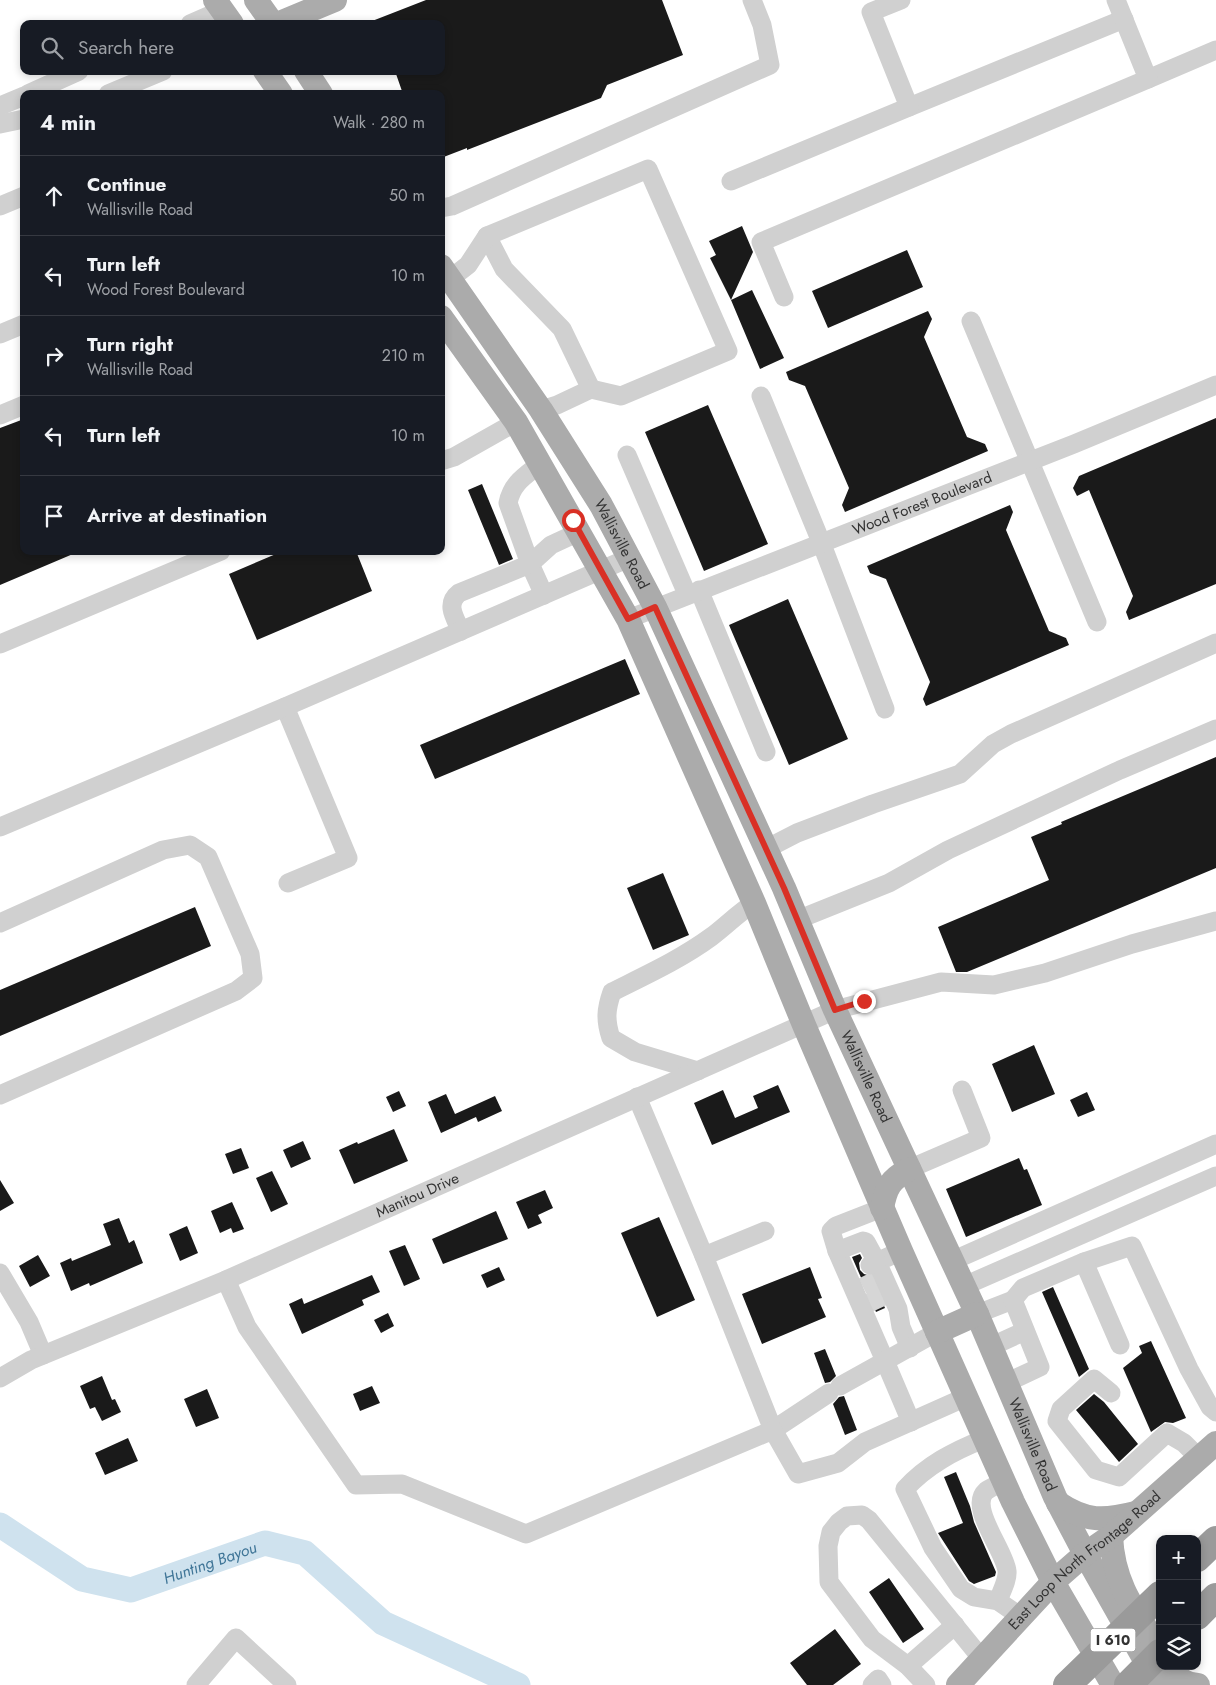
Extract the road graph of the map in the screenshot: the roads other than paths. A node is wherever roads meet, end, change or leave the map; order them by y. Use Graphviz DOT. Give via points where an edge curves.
graph roads {
  1 [pos="245,0"];
  2 [pos="256,0"];
  3 [pos="335,0"];
  4 [pos="752,0"];
  5 [pos="901,0"];
  6 [pos="1116,0"];
  7 [pos="223,11"];
  8 [pos="1124,19"];
  9 [pos="200,20"];
  10 [pos="270,20"];
  11 [pos="287,20"];
  12 [pos="1216,50"];
  13 [pos="70,75"];
  14 [pos="153,75"];
  15 [pos="268,75"];
  16 [pos="309,75"];
  17 [pos="1148,80"];
  18 [pos="37,90"];
  19 [pos="118,90"];
  20 [pos="278,90"];
  21 [pos="318,90"];
  22 [pos="20,98"];
  23 [pos="0,106"];
  24 [pos="909,107"];
  25 [pos="20,120"];
  26 [pos="0,124"];
  27 [pos="731,181"];
  28 [pos="20,198"];
  29 [pos="0,206"];
  30 [pos="445,207"];
  31 [pos="487,236"];
  32 [pos="446,273"];
  33 [pos="784,297"];
  34 [pos="971,322"];
  35 [pos="445,323"];
  36 [pos="20,326"];
  37 [pos="0,334"];
  38 [pos="1216,385"];
  39 [pos="591,389"];
  40 [pos="761,396"];
  41 [pos="20,407"];
  42 [pos="541,410"];
  43 [pos="0,415"];
  44 [pos="516,422"];
  45 [pos="627,455"];
  46 [pos="445,460"];
  47 [pos="1030,461"];
  48 [pos="540,464"];
  49 [pos="579,532"];
  50 [pos="821,542"];
  51 [pos="211,555"];
  52 [pos="629,558"];
  53 [pos="530,564"];
  54 [pos="601,571"];
  55 [pos="693,592"];
  56 [pos="544,595"];
  57 [pos="655,607"];
  58 [pos="628,619"];
  59 [pos="1097,622"];
  60 [pos="461,631"];
  61 [pos="1216,643"];
  62 [pos="0,644"];
  63 [pos="285,707"];
  64 [pos="885,708"];
  65 [pos="1216,729"];
  66 [pos="766,752"];
  67 [pos="0,827"];
  68 [pos="766,848"];
  69 [pos="288,883"];
  70 [pos="784,888"];
  71 [pos="754,903"];
  72 [pos="797,920"];
  73 [pos="1216,921"];
  74 [pos="0,923"];
  75 [pos="835,1010"];
  76 [pos="804,1025"];
  77 [pos="698,1071"];
  78 [pos="962,1090"];
  79 [pos="0,1096"];
  80 [pos="637,1097"];
  81 [pos="1216,1144"];
  82 [pos="909,1169"];
  83 [pos="1216,1176"];
  84 [pos="882,1208"];
  85 [pos="765,1231"];
  86 [pos="837,1251"];
  87 [pos="901,1251"];
  88 [pos="704,1256"];
  89 [pos="952,1261"];
  90 [pos="1084,1262"];
  91 [pos="0,1273"];
  92 [pos="226,1280"];
  93 [pos="869,1284"];
  94 [pos="964,1286"];
  95 [pos="1013,1300"];
  96 [pos="977,1314"];
  97 [pos="1025,1331"];
  98 [pos="937,1332"];
  99 [pos="1120,1345"];
  100 [pos="990,1346"];
  101 [pos="910,1348"];
  102 [pos="43,1355"];
  103 [pos="885,1361"];
  104 [pos="0,1378"];
  105 [pos="1006,1383"];
  106 [pos="1111,1393"];
  107 [pos="966,1397"];
  108 [pos="1216,1412"];
  109 [pos="1057,1421"];
  110 [pos="910,1422"];
  111 [pos="773,1430"];
  112 [pos="1028,1435"];
  113 [pos="984,1439"];
  114 [pos="1216,1443"];
  115 [pos="1198,1458"];
  116 [pos="1004,1482"];
  117 [pos="1058,1503"];
  118 [pos="1136,1513"];
  119 [pos="1111,1536"];
  120 [pos="1216,1540"];
  121 [pos="1084,1554"];
  122 [pos="1201,1554"];
  123 [pos="1053,1582"];
  124 [pos="1216,1597"];
  125 [pos="1156,1599"];
  126 [pos="998,1600"];
  127 [pos="1201,1612"];
  128 [pos="1021,1617"];
  129 [pos="955,1626"];
  130 [pos="1156,1645"];
  131 [pos="1156,1656"];
  132 [pos="982,1659"];
  133 [pos="908,1666"];
  134 [pos="1172,1670"];
  135 [pos="196,1685"];
  136 [pos="287,1685"];
  137 [pos="926,1685"];
  138 [pos="958,1685"];
  139 [pos="1066,1685"];
  140 [pos="1113,1685"];
  141 [pos="1128,1685"];
  142 [pos="1160,1685"];
  143 [pos="1198,1685"];
  1 -- 7 [label="main road"];
  2 -- 10 [label="main road"];
  3 -- 11 [label="main road"];
  4 -- 30 [label="street" via="762,25 770,65"];
  5 -- 24 [label="street" via="871,12"];
  6 -- 8 [label="street"];
  7 -- 9 [label="street"];
  8 -- 17 [label="street"];
  8 -- 24 [label="street"];
  12 -- 17 [label="street"];
  13 -- 18 [label="street"];
  14 -- 19 [label="street"];
  15 -- 20 [label="main road"];
  16 -- 21 [label="main road"];
  17 -- 33 [label="street" via="761,242"];
  22 -- 23 [label="street"];
  24 -- 27 [label="street"];
  25 -- 26 [label="street"];
  28 -- 29 [label="street"];
  31 -- 32 [label="street" via="468,265"];
  31 -- 39 [label="street" via="504,269 562,328"];
  31 -- 39 [label="street" via="648,169 728,350 621,396"];
  32 -- 42 [label="main road, Wallisville Road"];
  34 -- 47 [label="street"];
  35 -- 44 [label="main road, Wallisville Road"];
  36 -- 37 [label="street"];
  38 -- 47 [label="street, Wood Forest Boulevard"];
  39 -- 42 [label="street"];
  40 -- 50 [label="street"];
  41 -- 43 [label="street"];
  42 -- 44 [label="main road"];
  42 -- 52 [label="main road, Wallisville Road" via="602,505"];
  44 -- 46 [label="street"];
  44 -- 48 [label="main road, Wallisville Road"];
  45 -- 55 [label="street"];
  47 -- 50 [label="street, Wood Forest Boulevard"];
  47 -- 59 [label="street"];
  48 -- 49 [label="main road, Wallisville Road"];
  48 -- 53 [label="street" via="518,480 508,503"];
  49 -- 53 [label="street" via="551,545"];
  49 -- 54 [label="main road, Wallisville Road"];
  50 -- 55 [label="street, Wood Forest Boulevard"];
  50 -- 64 [label="street"];
  51 -- 62 [label="street"];
  52 -- 54 [label="street"];
  52 -- 57 [label="main road, Wallisville Road"];
  53 -- 56 [label="street"];
  53 -- 60 [label="street" via="453,598 450,606"];
  54 -- 56 [label="street"];
  54 -- 58 [label="main road, Wallisville Road"];
  55 -- 57 [label="street, Wood Forest Boulevard"];
  55 -- 66 [label="street"];
  56 -- 60 [label="street"];
  57 -- 58 [label="street, Wood Forest Boulevard"];
  57 -- 68 [label="main road, Wallisville Road"];
  58 -- 71 [label="main road, Wallisville Road"];
  60 -- 63 [label="street"];
  61 -- 68 [label="street" via="1011,734 993,744 960,774 873,804"];
  63 -- 67 [label="street"];
  63 -- 69 [label="street" via="348,858"];
  65 -- 72 [label="street" via="956,846 890,884"];
  68 -- 70 [label="main road, Wallisville Road"];
  70 -- 71 [label="main road"];
  70 -- 72 [label="main road, Wallisville Road"];
  71 -- 76 [label="main road, Wallisville Road"];
  71 -- 77 [label="street" via="712,936 671,962 612,992 607,1006 605,1019 610,1038 635,1052"];
  72 -- 75 [label="main road, Wallisville Road"];
  73 -- 75 [label="street, Manitou Drive" via="994,985 941,982"];
  74 -- 79 [label="street" via="163,850 190,845 208,857 250,954 253,978 236,991"];
  75 -- 76 [label="street, Manitou Drive"];
  75 -- 82 [label="main road, Wallisville Road"];
  76 -- 77 [label="street, Manitou Drive"];
  76 -- 84 [label="main road, Wallisville Road"];
  77 -- 80 [label="street, Manitou Drive"];
  78 -- 82 [label="street" via="981,1138"];
  80 -- 88 [label="street"];
  80 -- 92 [label="street, Manitou Drive"];
  81 -- 89 [label="street"];
  82 -- 84 [label="main road" via="894,1178 885,1192"];
  82 -- 89 [label="main road, Wallisville Road"];
  83 -- 94 [label="street"];
  84 -- 86 [label="street" via="833,1227 831,1235"];
  84 -- 87 [label="main road, Wallisville Road"];
  85 -- 88 [label="street"];
  86 -- 93 [label="street"];
  86 -- 93 [label="street" via="864,1241 869,1245"];
  87 -- 93 [label="street"];
  87 -- 98 [label="main road, Wallisville Road"];
  88 -- 111 [label="street"];
  89 -- 94 [label="main road, Wallisville Road"];
  90 -- 95 [label="street" via="1023,1288"];
  90 -- 99 [label="street"];
  90 -- 108 [label="street" via="1132,1246 1189,1369"];
  91 -- 102 [label="street"];
  92 -- 102 [label="street, Manitou Drive"];
  92 -- 111 [label="street" via="248,1327 356,1485 402,1484 526,1534"];
  93 -- 101 [label="street" via="898,1309 900,1328"];
  93 -- 103 [label="street"];
  94 -- 96 [label="main road, Wallisville Road"];
  95 -- 96 [label="street"];
  95 -- 97 [label="street"];
  96 -- 98 [label="main road"];
  96 -- 100 [label="main road, Wallisville Road"];
  97 -- 100 [label="street"];
  97 -- 105 [label="street" via="1040,1368"];
  98 -- 101 [label="street"];
  98 -- 107 [label="main road, Wallisville Road"];
  100 -- 105 [label="main road, Wallisville Road"];
  101 -- 103 [label="street"];
  102 -- 104 [label="street, Manitou Drive"];
  103 -- 110 [label="street"];
  103 -- 111 [label="street"];
  105 -- 112 [label="main road, Wallisville Road"];
  106 -- 109 [label="street" via="1094,1379 1061,1409"];
  107 -- 110 [label="street"];
  107 -- 113 [label="main road, Wallisville Road"];
  109 -- 112 [label="street"];
  109 -- 115 [label="street" via="1096,1470 1119,1477 1167,1433"];
  110 -- 111 [label="street" via="865,1442 838,1463 798,1474"];
  112 -- 117 [label="main road, Wallisville Road"];
  113 -- 116 [label="main road, Wallisville Road"];
  113 -- 126 [label="street" via="951,1453 905,1489 933,1548 961,1589 974,1597"];
  114 -- 115 [label="main road, East Loop North Frontage Road"];
  115 -- 118 [label="main road, East Loop North Frontage Road"];
  116 -- 123 [label="main road, Wallisville Road"];
  116 -- 126 [label="street" via="987,1490 980,1505 1005,1561 1007,1573"];
  117 -- 118 [label="main road" via="1094,1519 1112,1519"];
  117 -- 121 [label="main road, Wallisville Road"];
  118 -- 119 [label="main road, East Loop North Frontage Road"];
  119 -- 121 [label="main road, East Loop North Frontage Road"];
  119 -- 130 [label="main road" via="1117,1578"];
  120 -- 122 [label="highway"];
  121 -- 123 [label="main road, East Loop North Frontage Road"];
  121 -- 142 [label="main road, Wallisville Road"];
  123 -- 128 [label="main road, East Loop North Frontage Road"];
  123 -- 140 [label="main road, Wallisville Road"];
  124 -- 127 [label="highway"];
  125 -- 139 [label="highway, I 610, bridge"];
  126 -- 128 [label="street"];
  128 -- 132 [label="main road, East Loop North Frontage Road"];
  129 -- 132 [label="street"];
  129 -- 133 [label="street"];
  129 -- 133 [label="street" via="870,1520 856,1514 839,1522 831,1532 828,1546 829,1582 872,1638"];
  131 -- 141 [label="highway, I 610, bridge"];
  132 -- 138 [label="main road, East Loop North Frontage Road"];
  133 -- 137 [label="street"];
  134 -- 143 [label="main road" via="1175,1676 1188,1684"];
  135 -- 136 [label="street" via="236,1638"];
}
